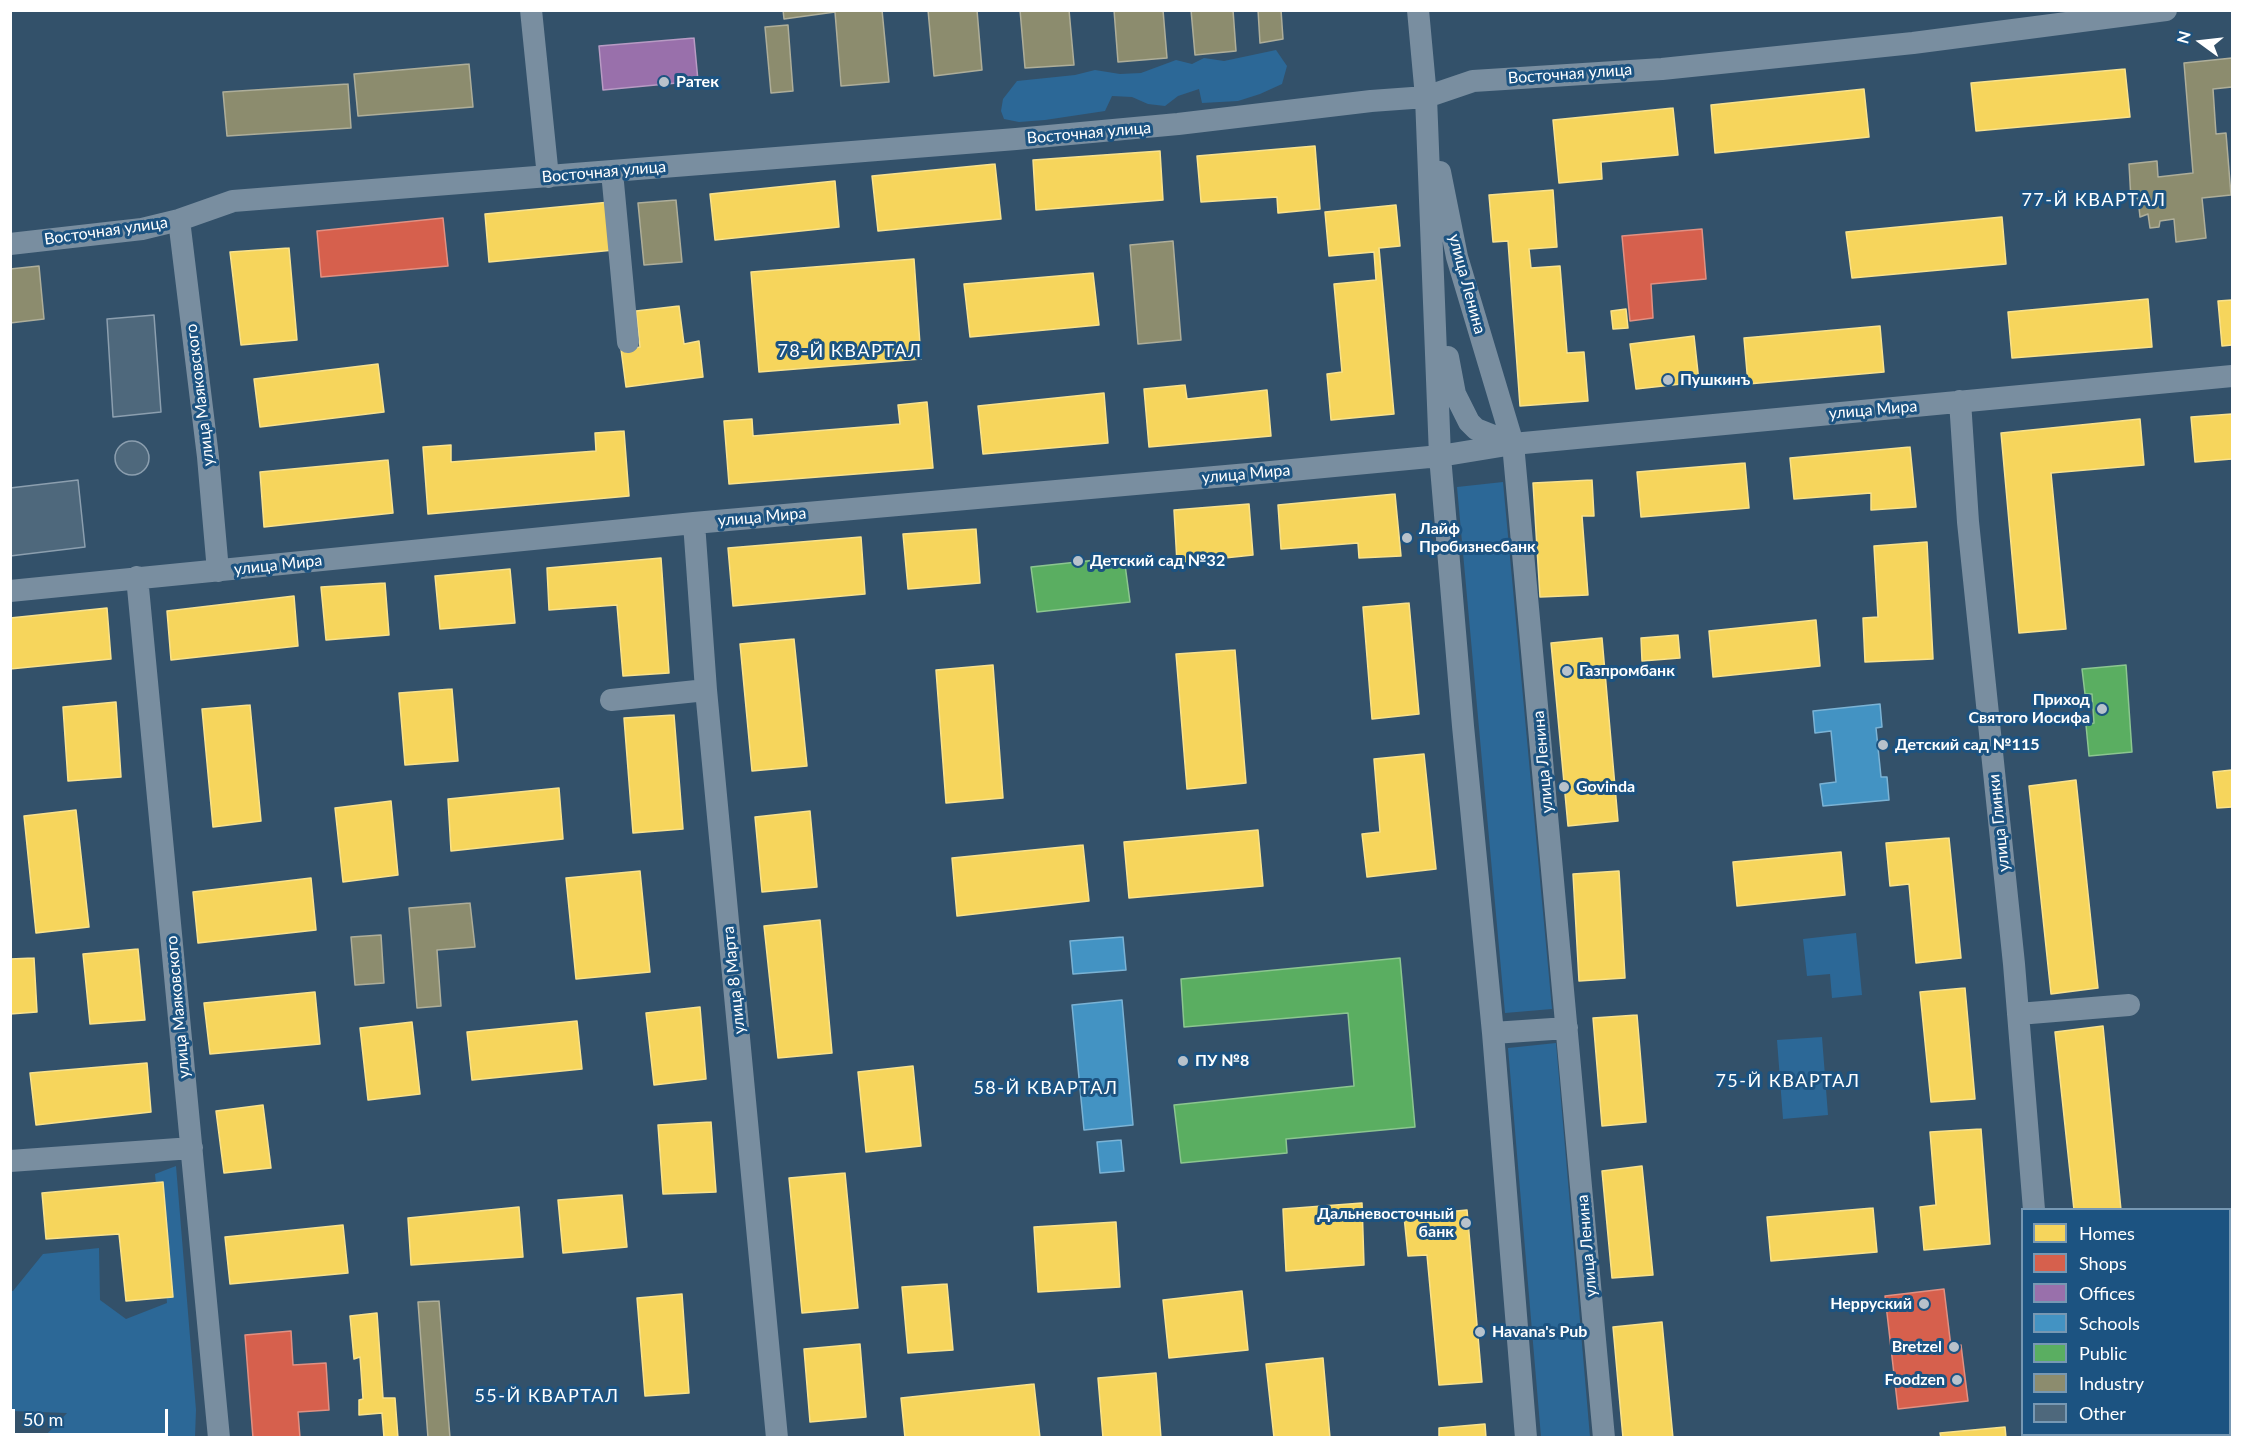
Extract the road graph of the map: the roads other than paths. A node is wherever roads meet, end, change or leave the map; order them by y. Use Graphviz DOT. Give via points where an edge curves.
graph roads {
  1 [pos="531,10"];
  2 [pos="1418,10"];
  3 [pos="2166,10"];
  4 [pos="1426,97"];
  5 [pos="612,172"];
  6 [pos="548,177"];
  7 [pos="180,220"];
  8 [pos="10,244"];
  9 [pos="1434,278"];
  10 [pos="628,342"];
  11 [pos="2232,376"];
  12 [pos="1960,401"];
  13 [pos="1513,444"];
  14 [pos="1440,456"];
  15 [pos="694,523"];
  16 [pos="219,571"];
  17 [pos="137,577"];
  18 [pos="10,591"];
  19 [pos="706,690"];
  20 [pos="611,700"];
  21 [pos="2129,1005"];
  22 [pos="2018,1014"];
  23 [pos="1567,1028"];
  24 [pos="1494,1033"];
  25 [pos="192,1148"];
  26 [pos="10,1161"];
  27 [pos="2034,1208"];
  28 [pos="219,1437"];
  29 [pos="777,1437"];
  30 [pos="1526,1437"];
  31 [pos="1604,1437"];
  1 -- 6 [label="street"];
  2 -- 4 [label="street, улица Ленина"];
  3 -- 4 [label="street, Восточная улица" via="1913,43 1673,68 1473,81"];
  4 -- 5 [label="street, Восточная улица" via="1155,127"];
  4 -- 9 [label="street, улица Ленина"];
  4 -- 13 [label="street, улица Ленина" via="1457,257"];
  5 -- 6 [label="street, Восточная улица"];
  5 -- 10 [label="street"];
  6 -- 7 [label="street, Восточная улица" via="233,201"];
  7 -- 8 [label="street, Восточная улица" via="142,229"];
  7 -- 16 [label="street, улица Маяковского"];
  9 -- 13 [label="street, улица Мира" via="1455,393 1464,414 1476,429"];
  9 -- 14 [label="street, улица Ленина"];
  11 -- 12 [label="street, улица Мира"];
  12 -- 13 [label="street, улица Мира"];
  12 -- 22 [label="street, улица Глинки" via="1968,522"];
  13 -- 14 [label="street, улица Мира"];
  13 -- 23 [label="street, улица Ленина"];
  14 -- 15 [label="street, улица Мира"];
  14 -- 24 [label="street, улица Ленина"];
  15 -- 16 [label="street, улица Мира"];
  15 -- 19 [label="street, улица 8 Марта"];
  16 -- 17 [label="street, улица Мира"];
  17 -- 18 [label="street, улица Мира"];
  17 -- 25 [label="street, улица Маяковского"];
  19 -- 20 [label="street"];
  19 -- 29 [label="street, улица 8 Марта"];
  21 -- 22 [label="street"];
  22 -- 27 [label="street, улица Глинки"];
  23 -- 24 [label="street"];
  23 -- 31 [label="street, улица Ленина"];
  24 -- 30 [label="street, улица Ленина"];
  25 -- 26 [label="street"];
  25 -- 28 [label="street, улица Маяковского"];
}
